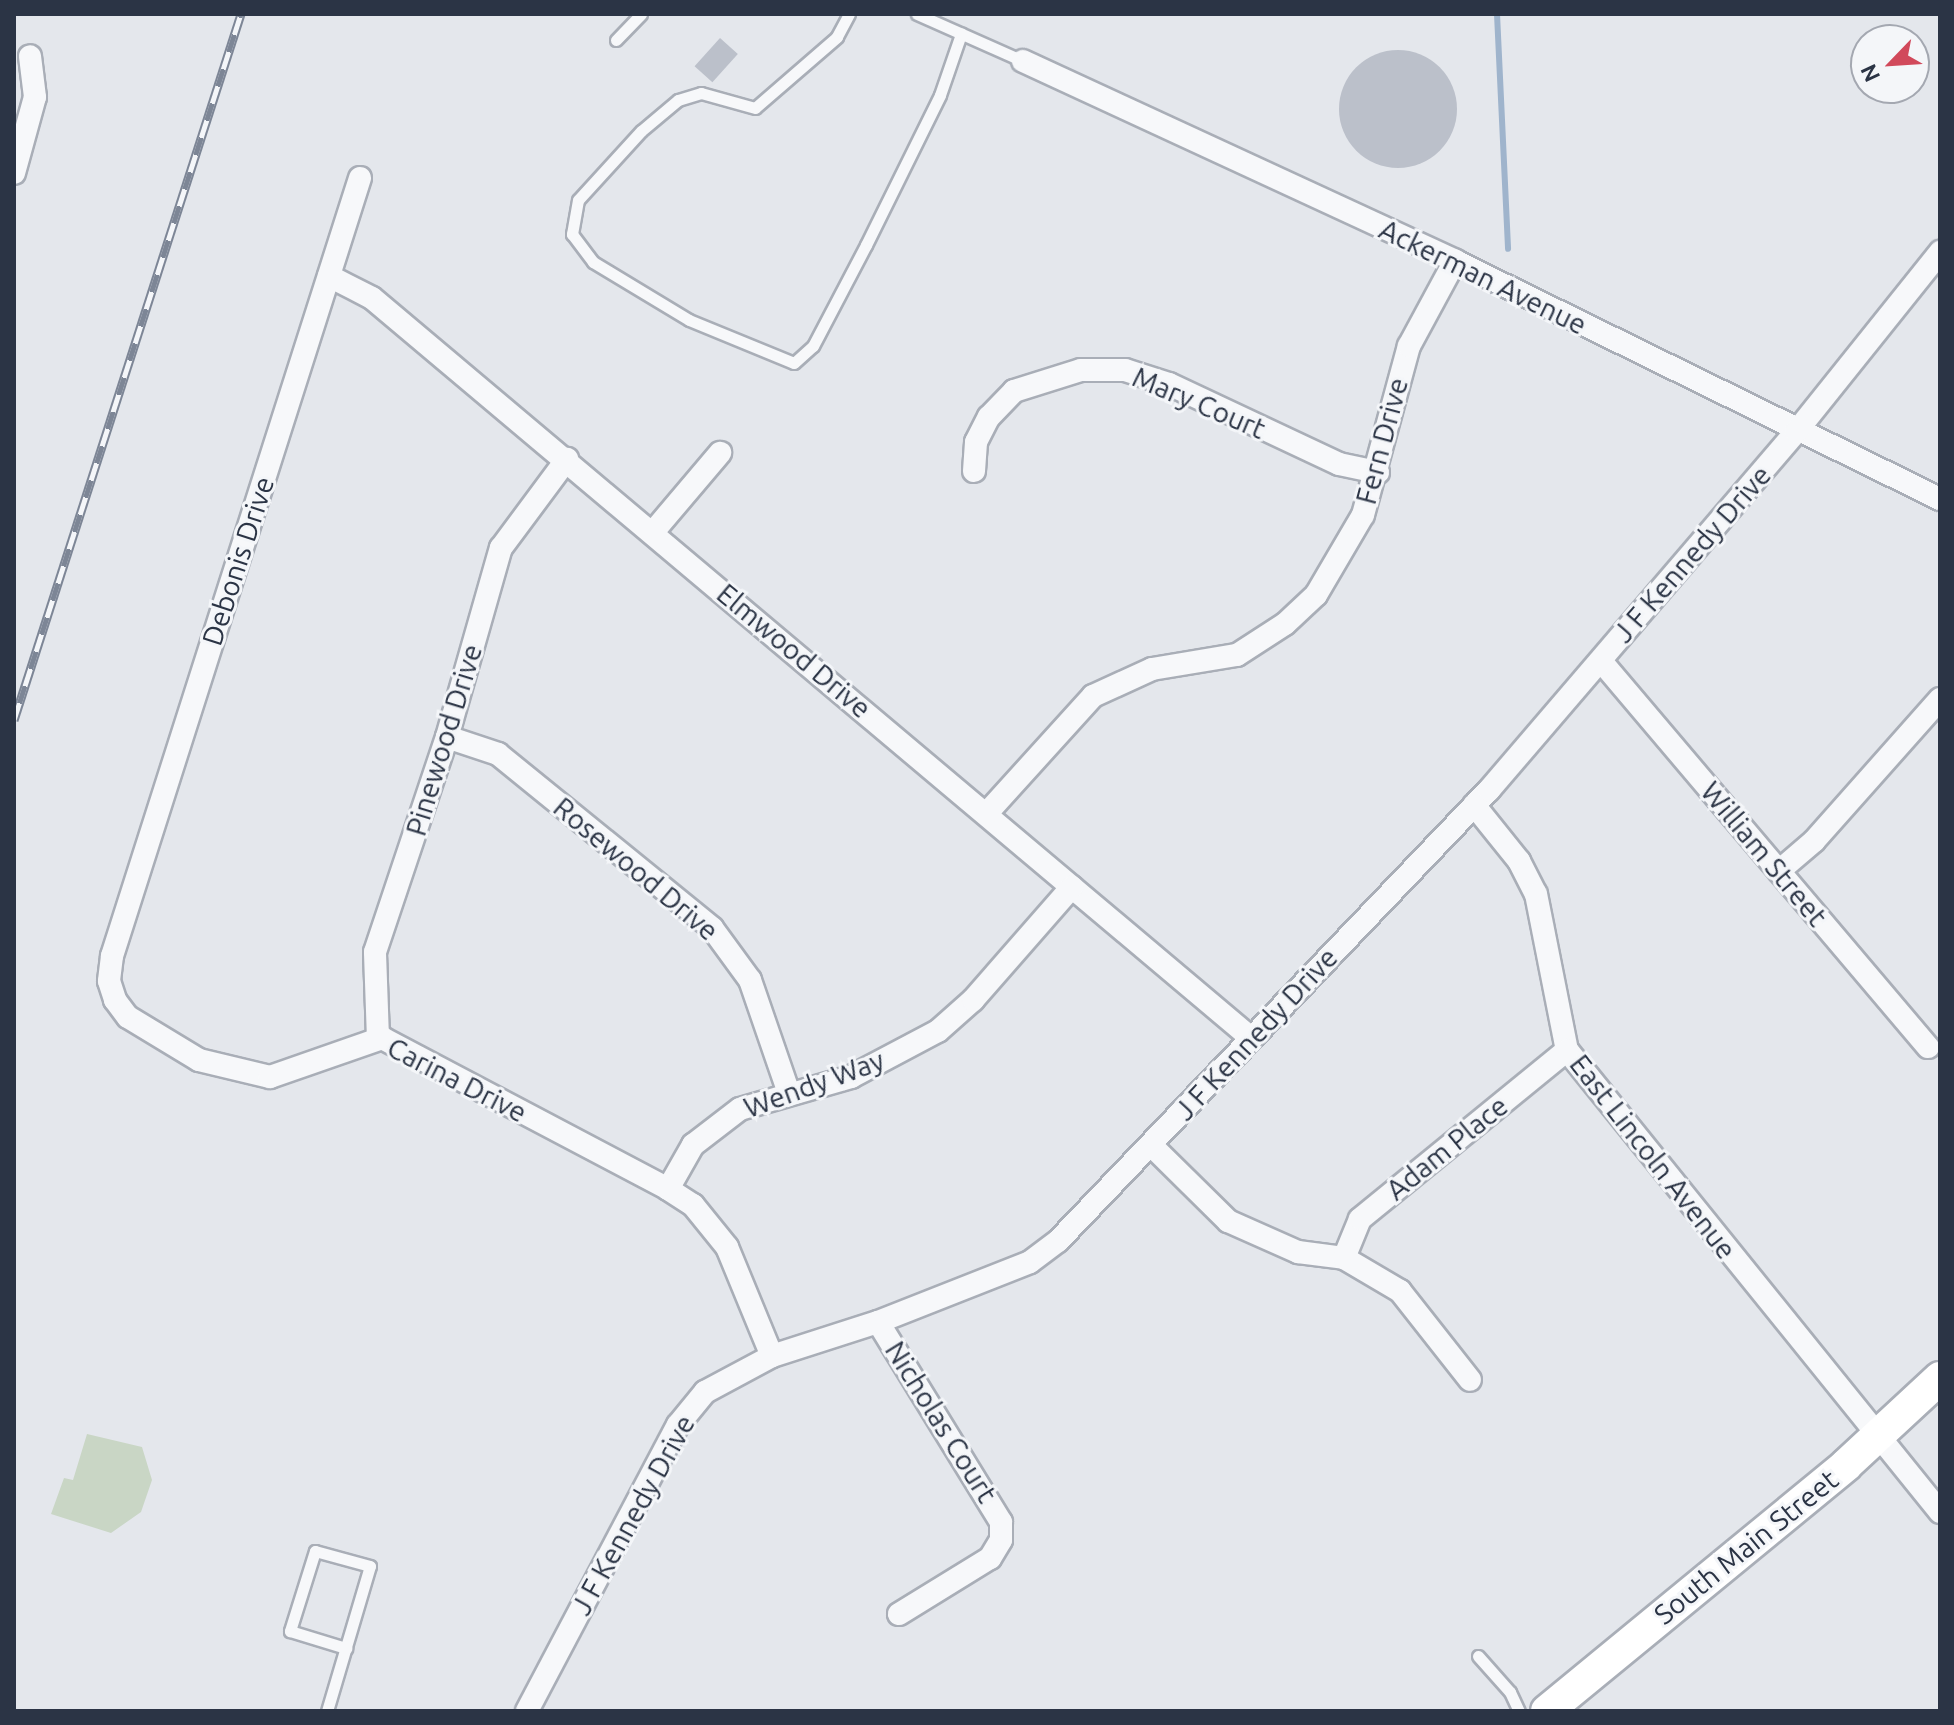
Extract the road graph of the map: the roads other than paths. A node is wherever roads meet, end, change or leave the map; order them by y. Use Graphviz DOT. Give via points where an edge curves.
graph roads {
  1 [pos="641,14"];
  2 [pos="849,14"];
  3 [pos="917,14"];
  4 [pos="961,34"];
  5 [pos="616,40"];
  6 [pos="30,56"];
  7 [pos="1023,61"];
  8 [pos="14,173"];
  9 [pos="360,178"];
  10 [pos="1940,252"];
  11 [pos="1455,261"];
  12 [pos="329,276"];
  13 [pos="1796,432"];
  14 [pos="720,453"];
  15 [pos="567,459"];
  16 [pos="974,471"];
  17 [pos="1378,472"];
  18 [pos="1940,499"];
  19 [pos="653,532"];
  20 [pos="1601,661"];
  21 [pos="1940,699"];
  22 [pos="447,737"];
  23 [pos="1474,805"];
  24 [pos="987,813"];
  25 [pos="1779,871"];
  26 [pos="1072,887"];
  27 [pos="116,943"];
  28 [pos="1250,1037"];
  29 [pos="378,1039"];
  30 [pos="1928,1047"];
  31 [pos="1567,1050"];
  32 [pos="789,1093"];
  33 [pos="1152,1146"];
  34 [pos="668,1189"];
  35 [pos="1344,1258"];
  36 [pos="878,1322"];
  37 [pos="772,1356"];
  38 [pos="1940,1378"];
  39 [pos="1470,1380"];
  40 [pos="1876,1436"];
  41 [pos="1940,1512"];
  42 [pos="899,1614"];
  43 [pos="346,1648"];
  44 [pos="1478,1656"];
  45 [pos="327,1711"];
  46 [pos="527,1711"];
  47 [pos="1519,1711"];
  48 [pos="1547,1711"];
  1 -- 5 [label="lane"];
  2 -- 4 [label="lane" via="837,37 755,108 701,93 678,100 641,131 578,200 572,234 593,262 689,320 794,363 813,346 866,245 940,95"];
  3 -- 4 [label="lane"];
  4 -- 7 [label="lane"];
  6 -- 8 [label="street" via="35,97"];
  7 -- 11 [label="street, Ackerman Avenue"];
  9 -- 12 [label="street, Debonis Drive"];
  10 -- 13 [label="street, J F Kennedy Drive"];
  11 -- 13 [label="street, Ackerman Avenue"];
  11 -- 17 [label="street, Fern Drive" via="1409,346"];
  12 -- 15 [label="street, Elmwood Drive" via="372,298"];
  12 -- 27 [label="street, Debonis Drive"];
  13 -- 18 [label="street, Ackerman Avenue"];
  13 -- 20 [label="street, J F Kennedy Drive"];
  14 -- 19 [label="street"];
  15 -- 19 [label="street, Elmwood Drive"];
  15 -- 22 [label="street, Pinewood Drive" via="501,548"];
  16 -- 17 [label="street, Mary Court" via="976,442 989,417 1014,391 1044,378 1125,370 1169,384 1339,464"];
  17 -- 24 [label="street, Fern Drive" via="1340,559 1316,595 1285,624 1237,655 1152,669 1093,696"];
  19 -- 24 [label="street, Elmwood Drive"];
  20 -- 23 [label="street, J F Kennedy Drive"];
  20 -- 25 [label="street, William Street"];
  21 -- 25 [label="street" via="1814,841"];
  22 -- 29 [label="street, Pinewood Drive" via="375,952"];
  22 -- 32 [label="street, Rosewood Drive" via="498,754 712,928 750,980"];
  23 -- 28 [label="street, J F Kennedy Drive"];
  23 -- 31 [label="street, East Lincoln Avenue" via="1519,861 1536,894"];
  24 -- 26 [label="street, Elmwood Drive"];
  25 -- 30 [label="street, William Street"];
  26 -- 28 [label="street, Elmwood Drive"];
  26 -- 32 [label="street, Wendy Way" via="973,1000 938,1031 851,1077"];
  27 -- 29 [label="street, Carina Drive" via="109,981 128,1017 199,1060 270,1077"];
  28 -- 33 [label="street, J F Kennedy Drive"];
  29 -- 34 [label="street, Carina Drive"];
  31 -- 35 [label="street, Adam Place" via="1360,1219"];
  31 -- 40 [label="street, East Lincoln Avenue"];
  32 -- 34 [label="street, Wendy Way" via="740,1109 716,1124 693,1145"];
  33 -- 35 [label="street" via="1228,1221 1298,1252"];
  33 -- 36 [label="street, J F Kennedy Drive" via="1030,1262"];
  34 -- 37 [label="street, Carina Drive" via="693,1205 727,1247"];
  35 -- 39 [label="street" via="1400,1291"];
  36 -- 37 [label="street, J F Kennedy Drive"];
  36 -- 42 [label="street, Nicholas Court" via="1001,1522 1001,1540 990,1558"];
  37 -- 46 [label="street, J F Kennedy Drive" via="705,1392 678,1425"];
  38 -- 40 [label="street, South Main Street"];
  40 -- 41 [label="street, East Lincoln Avenue"];
  40 -- 48 [label="street, South Main Street"];
  43 -- 43 [label="lane" via="370,1566 315,1551 290,1631"];
  43 -- 45 [label="lane"];
  44 -- 47 [label="lane" via="1510,1692"];
}
